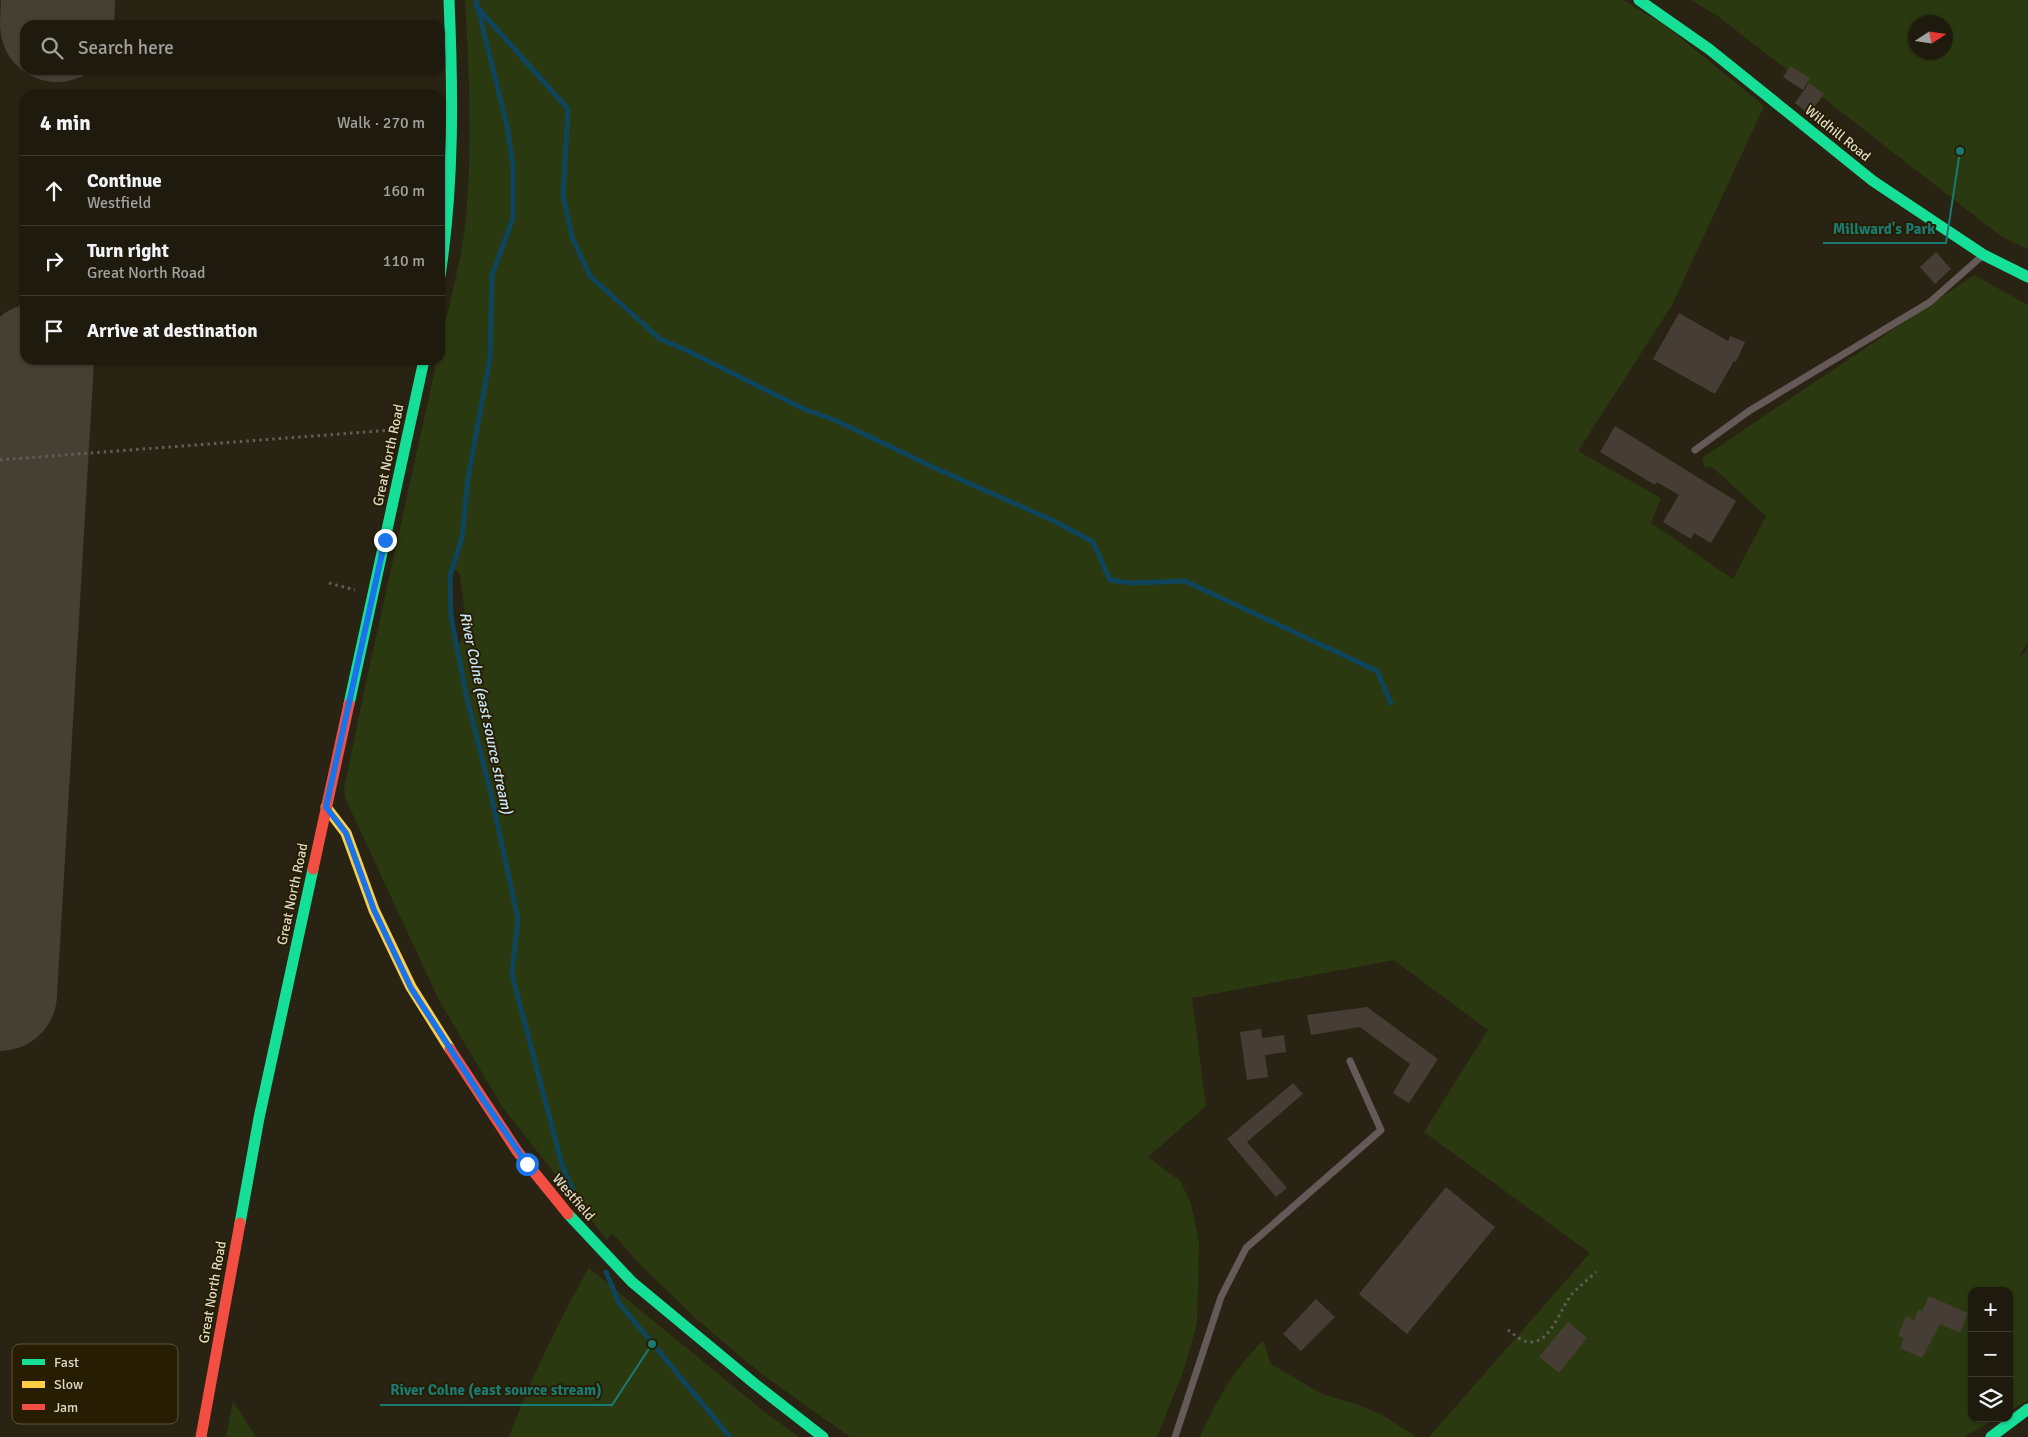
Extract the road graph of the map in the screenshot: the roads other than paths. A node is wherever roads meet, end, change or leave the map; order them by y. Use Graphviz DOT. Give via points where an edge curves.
graph roads {
  1 [pos="449,0"];
  2 [pos="1639,0"];
  3 [pos="445,227"];
  4 [pos="1984,254"];
  5 [pos="2028,277"];
  6 [pos="423,365"];
  7 [pos="1695,450"];
  8 [pos="326,807"];
  9 [pos="1350,1061"];
  10 [pos="2028,1409"];
  11 [pos="201,1437"];
  12 [pos="823,1437"];
  13 [pos="1175,1437"];
  14 [pos="1991,1437"];
  1 -- 3 [label="main road" via="452,101"];
  2 -- 4 [label="main road, Wildhill Road" via="1709,49 1873,181"];
  4 -- 5 [label="main road, Wildhill Road"];
  4 -- 7 [label="lane" via="1930,302 1750,411"];
  6 -- 8 [label="main road, Great North Road"];
  8 -- 11 [label="main road, Great North Road" via="259,1118"];
  8 -- 12 [label="main road, Westfield" via="346,833 374,910 411,988 493,1116 555,1200 632,1282"];
  9 -- 13 [label="lane" via="1381,1130 1246,1248 1221,1297"];
  10 -- 14 [label="main road"];
}
